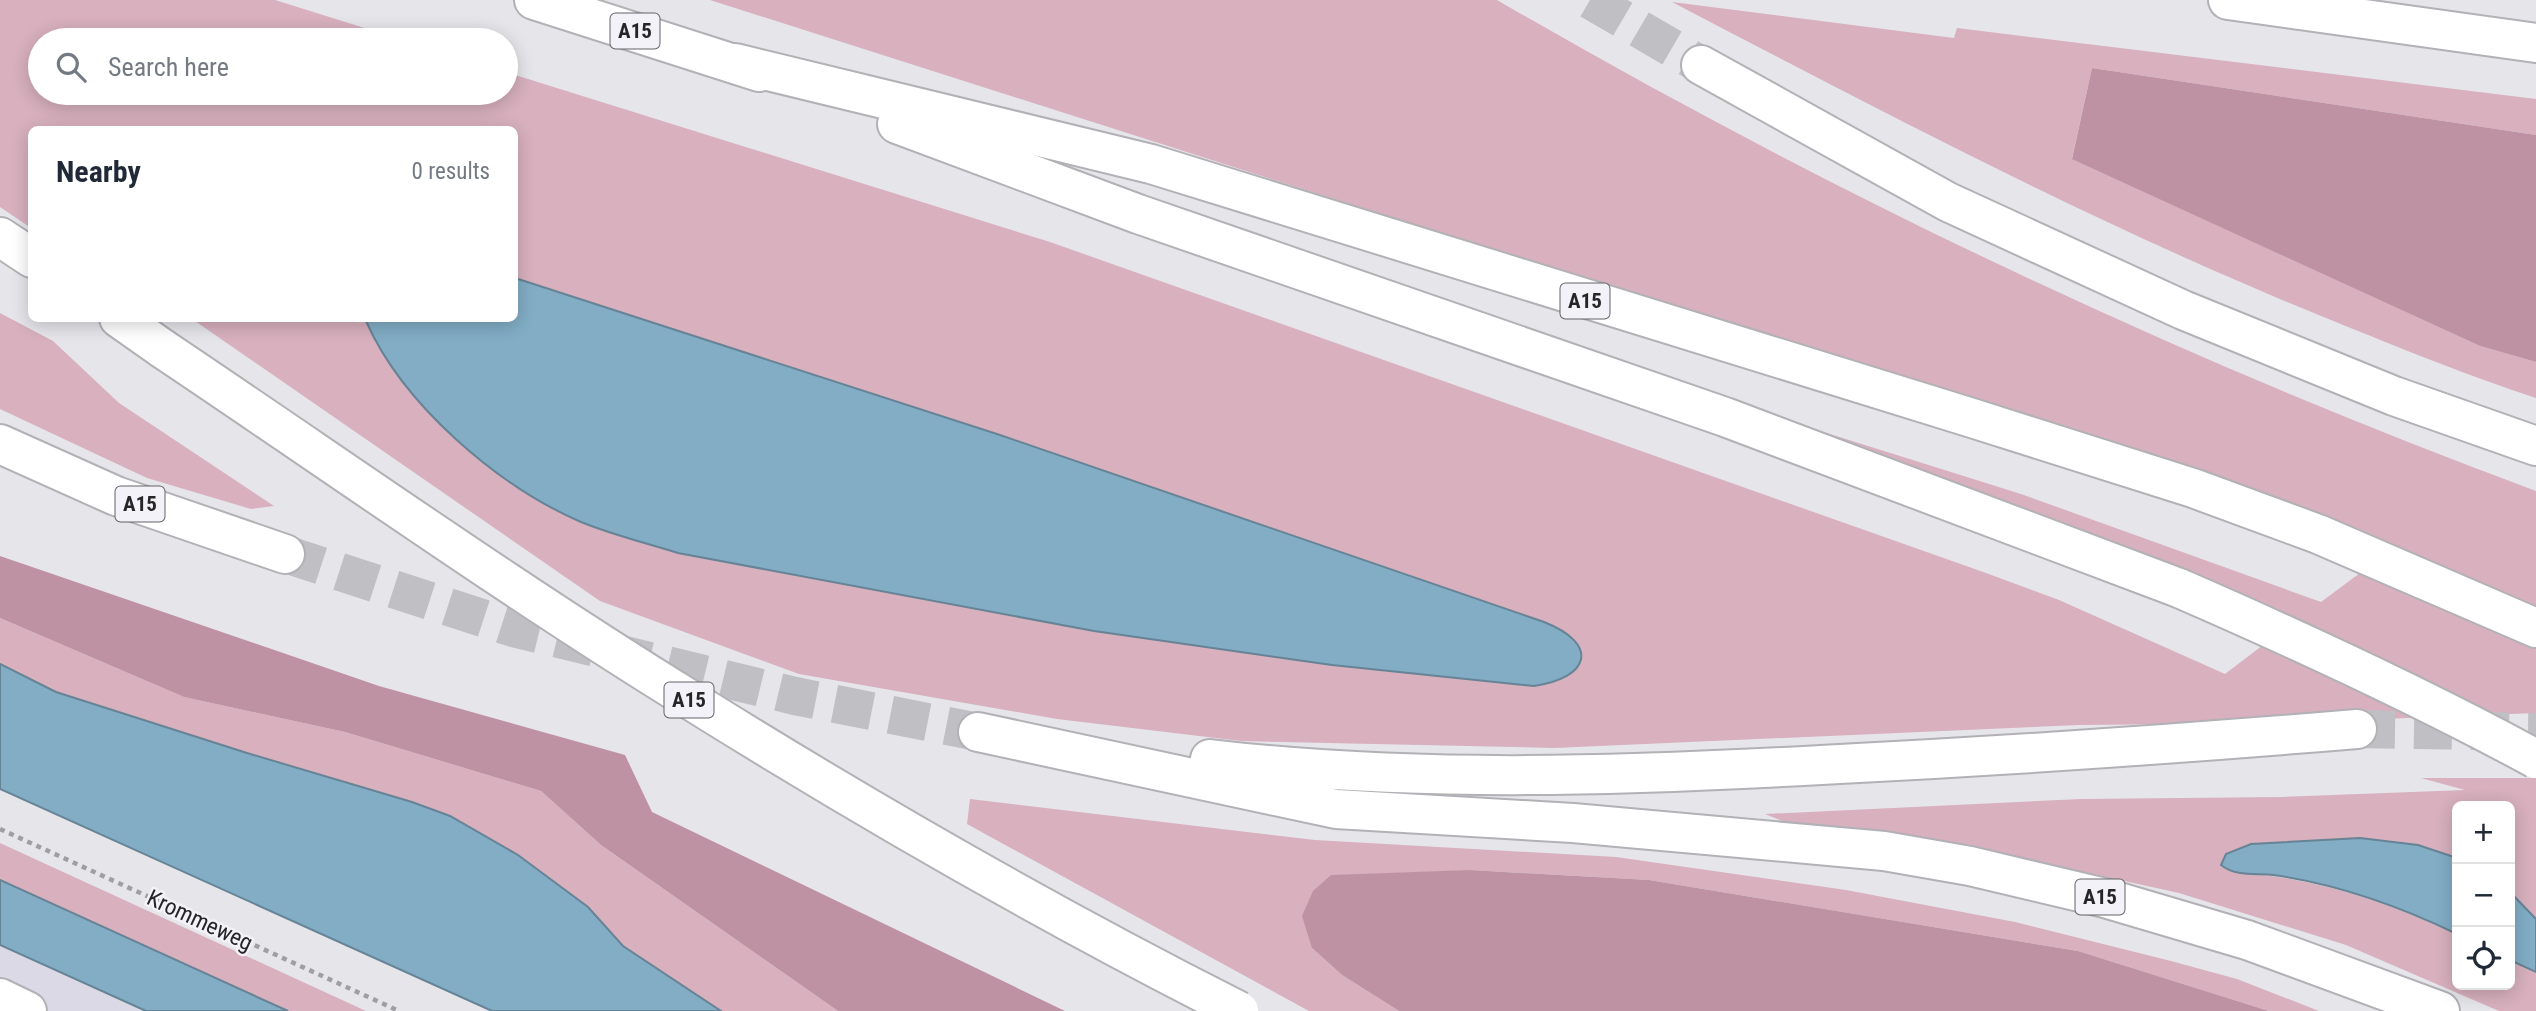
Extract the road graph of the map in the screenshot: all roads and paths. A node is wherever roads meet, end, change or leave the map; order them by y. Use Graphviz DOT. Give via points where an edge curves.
graph roads {
  1 [pos="534,0"];
  2 [pos="2228,0"];
  3 [pos="2536,43"];
  4 [pos="735,63"];
  5 [pos="1701,65"];
  6 [pos="0,237"];
  7 [pos="28,255"];
  8 [pos="125,322"];
  9 [pos="0,444"];
  10 [pos="2536,446"];
  11 [pos="285,554"];
  12 [pos="2536,628"];
  13 [pos="2357,729"];
  14 [pos="2536,759"];
  15 [pos="0,829"];
  16 [pos="0,998"];
  17 [pos="27,1011"];
  18 [pos="399,1011"];
  19 [pos="1239,1011"];
  20 [pos="2440,1011"];
  1 -- 4 [label="main road, A15"];
  2 -- 3 [label="main road"];
  4 -- 12 [label="main road, A15" via="1152,164 2193,488 2424,578"];
  4 -- 14 [label="main road, A15, bridge" via="1138,214 1725,417 2179,588 2438,706"];
  5 -- 10 [label="main road" via="1948,202 2183,310 2394,396"];
  6 -- 7 [label="main road"];
  8 -- 19 [label="main road, A15, bridge" via="724,721 941,852"];
  9 -- 11 [label="main road, A15" via="116,496"];
  13 -- 20 [label="main road, A15" via="1660,774 1399,774 1258,765 986,733 1336,809 1573,823 1884,851 1970,866 2105,898 2247,940"];
  15 -- 18 [label="path, Krommeweg"];
  16 -- 17 [label="main road"];
}
